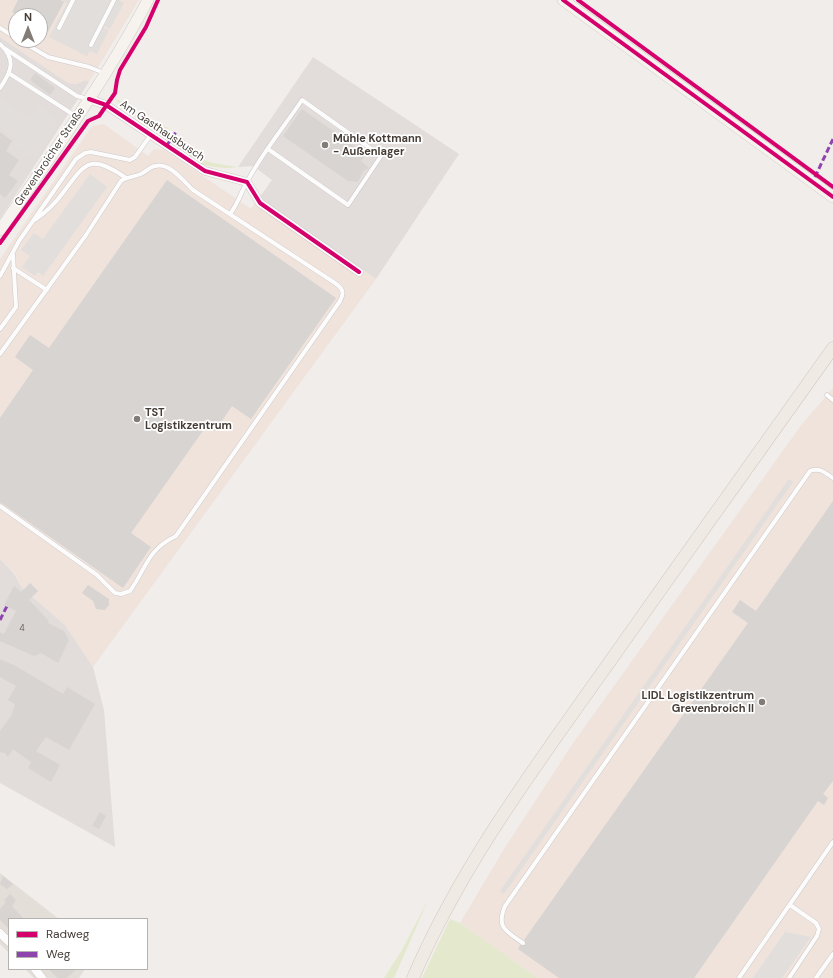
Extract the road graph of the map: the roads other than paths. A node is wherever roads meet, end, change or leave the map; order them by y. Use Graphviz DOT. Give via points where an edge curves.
graph roads {
  1 [pos="73,0"];
  2 [pos="114,0"];
  3 [pos="148,0"];
  4 [pos="563,0"];
  5 [pos="59,28"];
  6 [pos="91,45"];
  7 [pos="2,46"];
  8 [pos="33,48"];
  9 [pos="10,74"];
  10 [pos="105,74"];
  11 [pos="0,88"];
  12 [pos="89,100"];
  13 [pos="78,117"];
  14 [pos="150,136"];
  15 [pos="268,149"];
  16 [pos="126,178"];
  17 [pos="246,182"];
  18 [pos="833,197"];
  19 [pos="230,214"];
  20 [pos="32,223"];
  21 [pos="0,230"];
  22 [pos="12,253"];
  23 [pos="13,268"];
  24 [pos="359,272"];
  25 [pos="0,276"];
  26 [pos="47,290"];
  27 [pos="0,329"];
  28 [pos="833,348"];
  29 [pos="0,354"];
  30 [pos="827,395"];
  31 [pos="833,400"];
  32 [pos="833,478"];
  33 [pos="0,506"];
  34 [pos="833,842"];
  35 [pos="790,905"];
  36 [pos="0,933"];
  37 [pos="8,941"];
  38 [pos="522,943"];
  39 [pos="833,954"];
  40 [pos="36,970"];
  41 [pos="42,978"];
  42 [pos="413,978"];
  43 [pos="739,978"];
  44 [pos="789,978"];
  45 [pos="816,978"];
  1 -- 5 [label="lane"];
  2 -- 6 [label="lane"];
  3 -- 10 [label="street, Grevenbroicher Straße"];
  4 -- 18 [label="street"];
  7 -- 9 [label="lane" via="10,59"];
  7 -- 12 [label="lane" via="77,96"];
  8 -- 10 [label="lane" via="48,57 89,67"];
  9 -- 11 [label="lane"];
  9 -- 13 [label="lane"];
  10 -- 12 [label="street, Grevenbroicher Straße"];
  12 -- 13 [label="street, Grevenbroicher Straße"];
  12 -- 14 [label="street, Am Gasthausbusch" via="106,105"];
  13 -- 21 [label="street, Grevenbroicher Straße"];
  14 -- 17 [label="street, Am Gasthausbusch" via="205,171"];
  14 -- 20 [label="lane" via="130,160 91,152 76,159"];
  15 -- 15 [label="lane" via="302,100 381,156 348,205"];
  15 -- 17 [label="lane"];
  16 -- 19 [label="lane" via="161,165"];
  16 -- 20 [label="lane" via="99,164 86,166 74,176 50,209"];
  16 -- 26 [label="lane" via="120,181"];
  17 -- 19 [label="lane" via="240,201"];
  17 -- 24 [label="street" via="260,203"];
  19 -- 33 [label="lane" via="341,287 343,296 176,536 157,548 130,590 121,594 115,593 98,575"];
  20 -- 22 [label="lane"];
  22 -- 23 [label="lane"];
  22 -- 25 [label="lane"];
  23 -- 26 [label="lane"];
  23 -- 27 [label="lane" via="16,307"];
  26 -- 29 [label="lane"];
  28 -- 42 [label="main road" via="516,794 457,889"];
  30 -- 31 [label="lane"];
  32 -- 38 [label="lane" via="822,470 810,471 505,906 500,917 501,925 506,932"];
  34 -- 35 [label="lane"];
  35 -- 43 [label="lane"];
  35 -- 44 [label="lane" via="816,923 819,929"];
  36 -- 37 [label="street"];
  39 -- 45 [label="lane"];
  40 -- 41 [label="street"];
}
